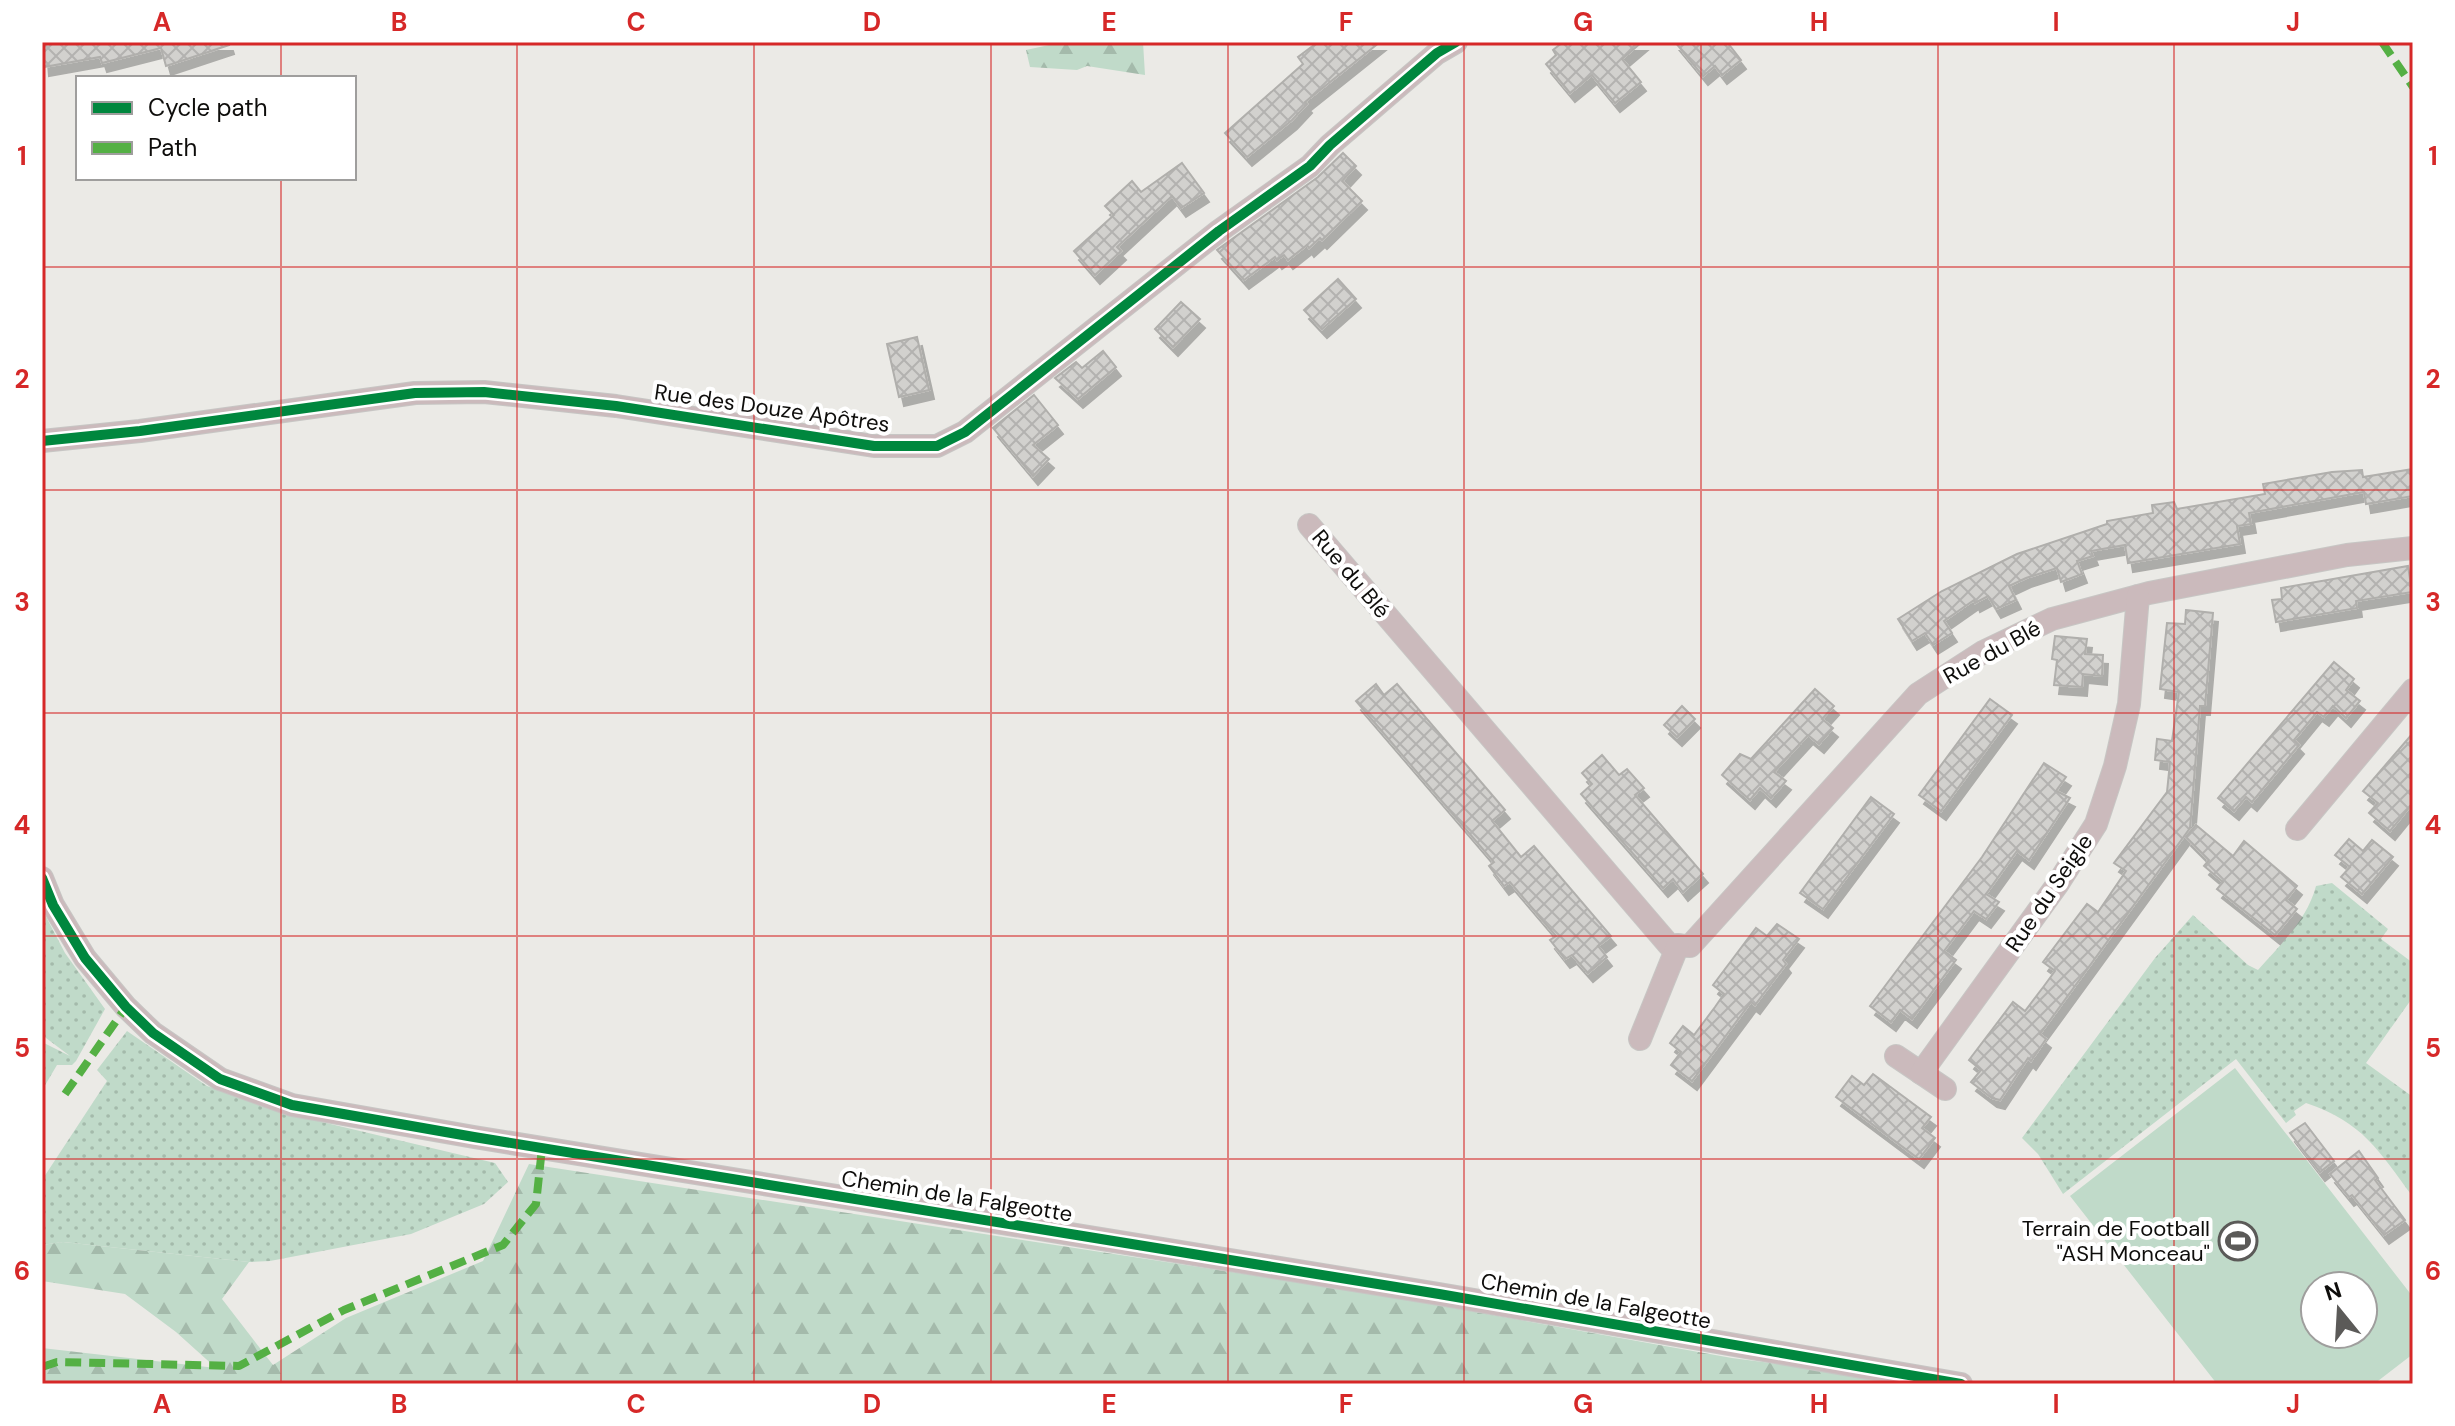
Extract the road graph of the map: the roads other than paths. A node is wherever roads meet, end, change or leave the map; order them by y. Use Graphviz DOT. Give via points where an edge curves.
graph roads {
  1 [pos="1456,42"];
  2 [pos="42,441"];
  3 [pos="1309,525"];
  4 [pos="2413,548"];
  5 [pos="2138,596"];
  6 [pos="2413,690"];
  7 [pos="2297,829"];
  8 [pos="42,878"];
  9 [pos="1678,945"];
  10 [pos="1640,1039"];
  11 [pos="1896,1056"];
  12 [pos="1921,1073"];
  13 [pos="1945,1089"];
  14 [pos="1961,1384"];
  1 -- 2 [label="street, Rue des Douze Apôtres" via="1310,166 1219,231 965,432 937,446 874,446 616,406 484,392 415,393"];
  3 -- 9 [label="street, Rue du Blé" via="1669,945"];
  4 -- 5 [label="street, Rue du Blé" via="2318,560"];
  5 -- 9 [label="street, Rue du Blé" via="2052,619 1983,652 1918,694 1690,946"];
  5 -- 12 [label="street, Rue du Seigle" via="2129,704 2096,824"];
  6 -- 7 [label="street"];
  8 -- 14 [label="street, Chemin de la Falgeotte" via="85,958 153,1033 220,1079 292,1105"];
  9 -- 10 [label="street"];
  11 -- 12 [label="street"];
  12 -- 13 [label="street"];
}
